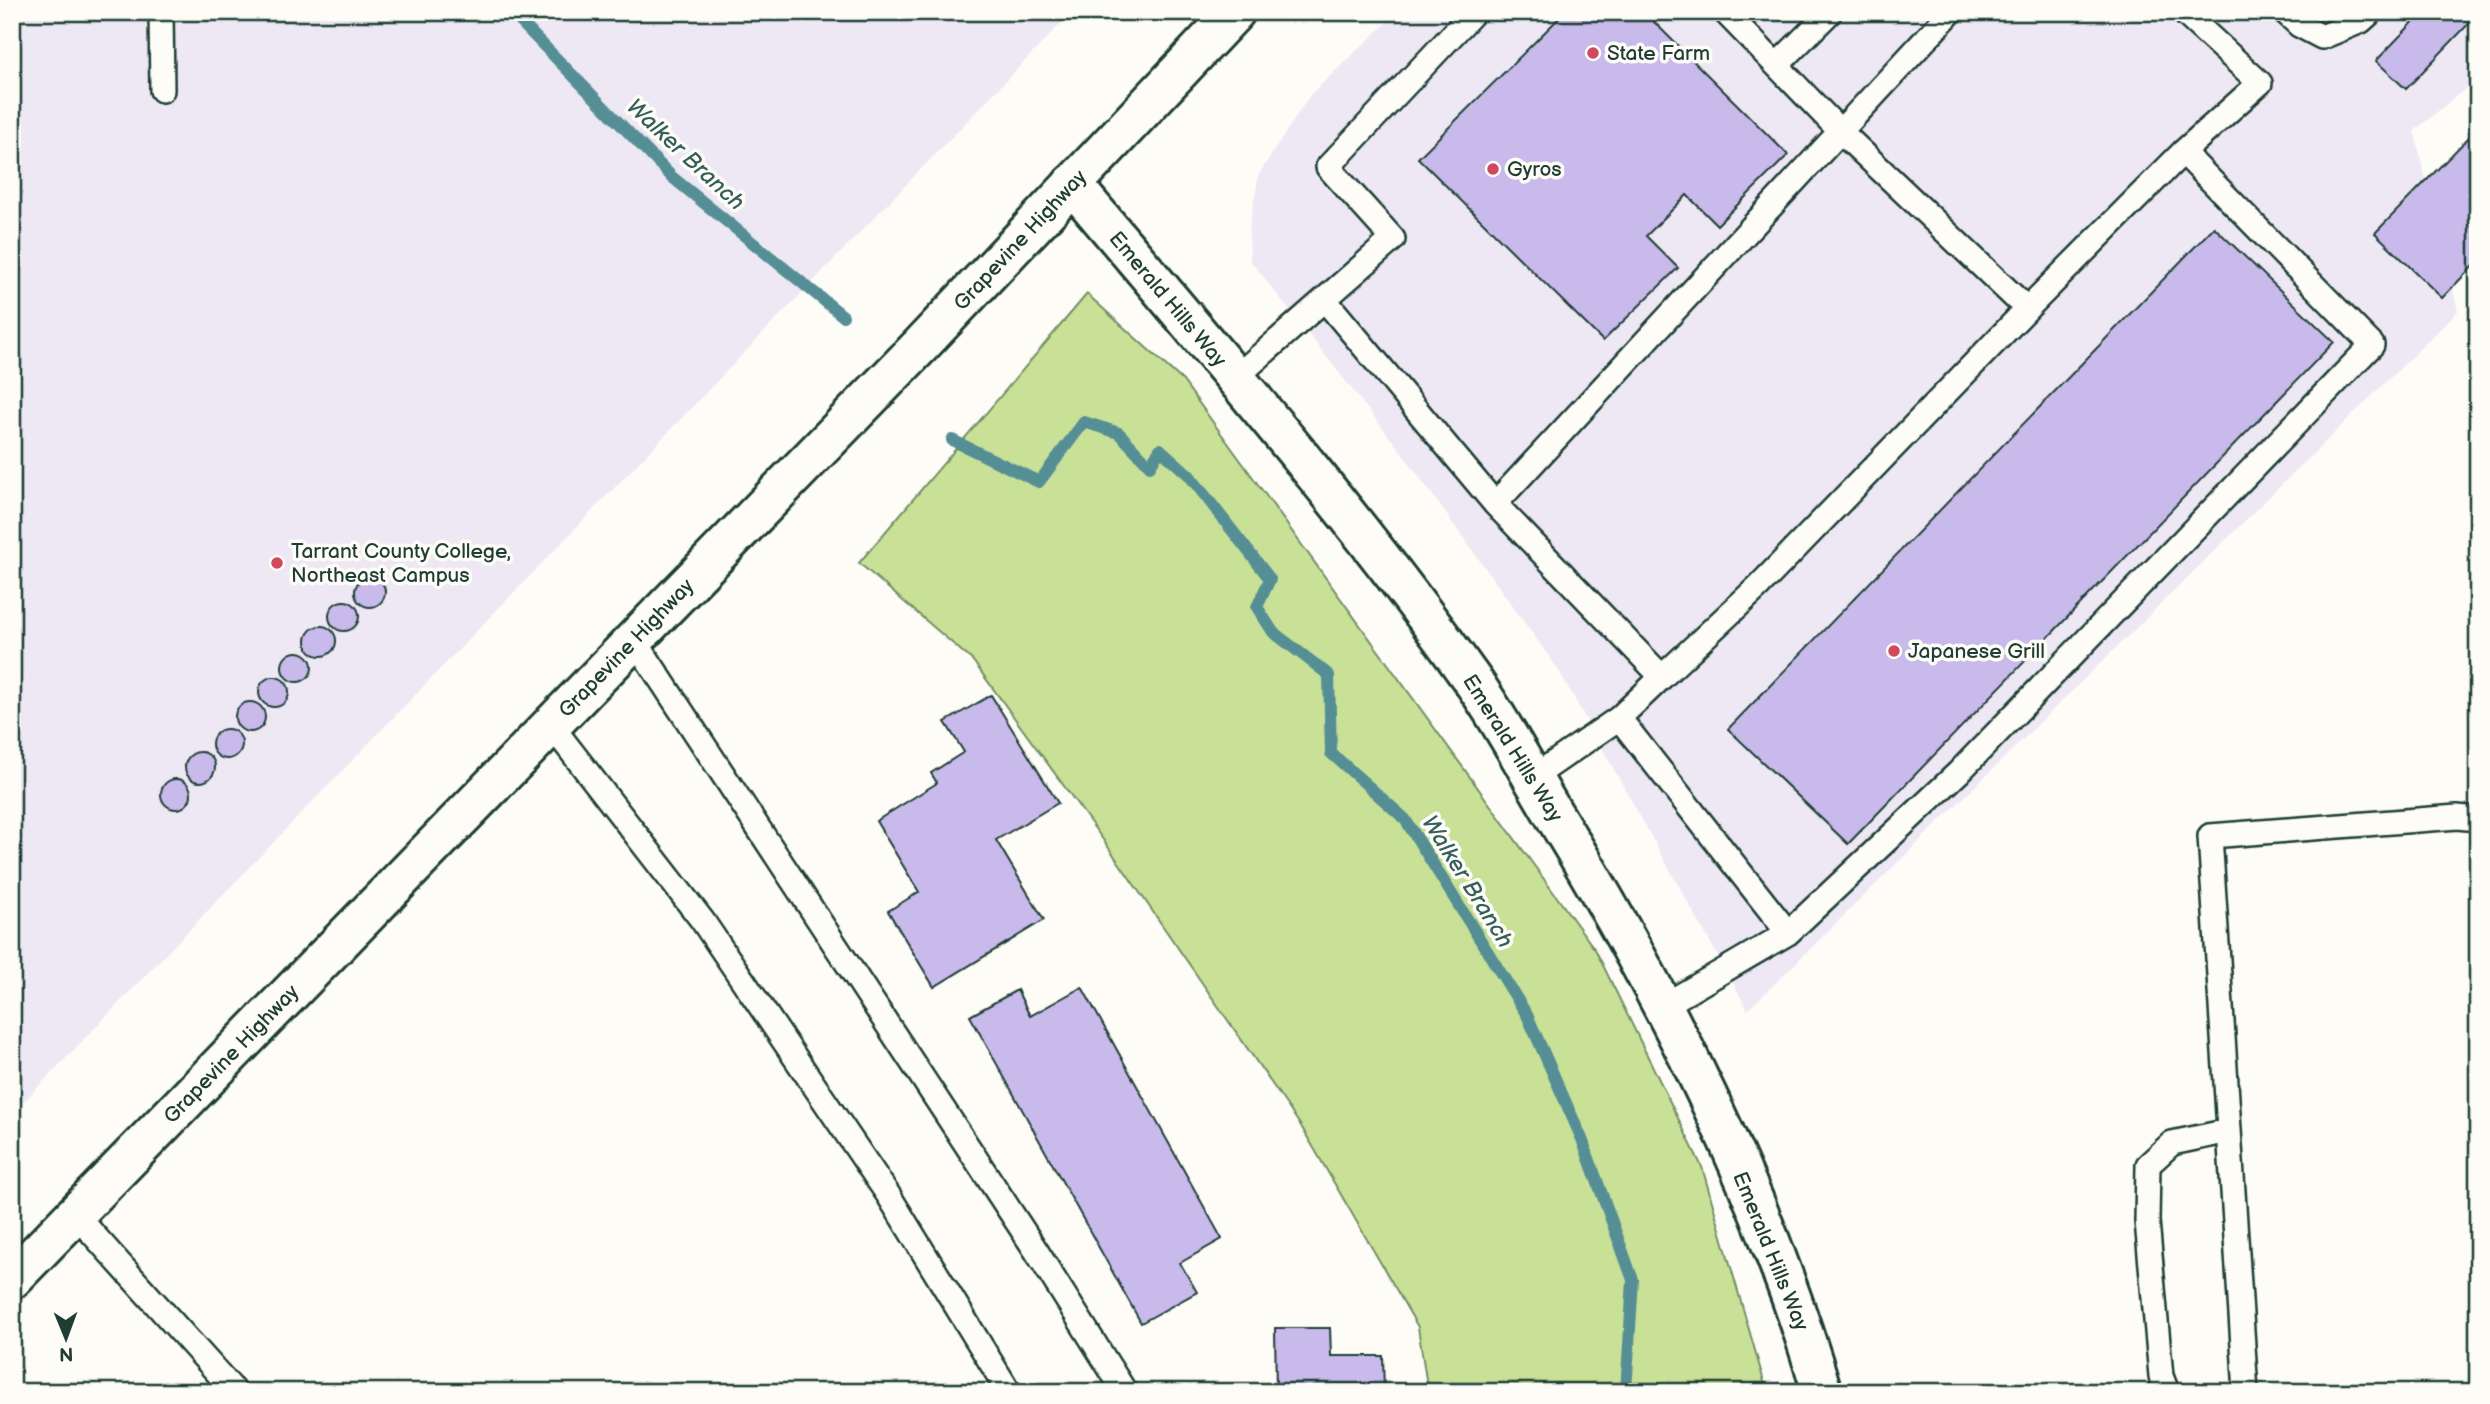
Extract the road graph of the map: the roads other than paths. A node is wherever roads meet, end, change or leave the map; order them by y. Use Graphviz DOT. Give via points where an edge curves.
graph roads {
  1 [pos="162,12"];
  2 [pos="1235,12"];
  3 [pos="1474,12"];
  4 [pos="1725,12"];
  5 [pos="1830,12"];
  6 [pos="1951,12"];
  7 [pos="2183,12"];
  8 [pos="2286,12"];
  9 [pos="2371,12"];
  10 [pos="1777,65"];
  11 [pos="162,90"];
  12 [pos="1840,131"];
  13 [pos="2183,152"];
  14 [pos="1072,184"];
  15 [pos="1325,300"];
  16 [pos="2027,309"];
  17 [pos="1235,378"];
  18 [pos="1495,504"];
  19 [pos="634,639"];
  20 [pos="1662,677"];
  21 [pos="1619,718"];
  22 [pos="551,725"];
  23 [pos="1532,778"];
  24 [pos="2478,819"];
  25 [pos="1788,933"];
  26 [pos="1663,1006"];
  27 [pos="2229,1131"];
  28 [pos="75,1214"];
  29 [pos="12,1279"];
  30 [pos="223,1388"];
  31 [pos="2239,1388"];
  32 [pos="1122,1391"];
  33 [pos="1009,1392"];
  34 [pos="1822,1392"];
  35 [pos="2167,1392"];
  1 -- 11 [label="lane"];
  2 -- 14 [label="main road, Grapevine Highway"];
  3 -- 15 [label="lane" via="1328,167 1393,239"];
  4 -- 10 [label="lane"];
  5 -- 10 [label="lane"];
  6 -- 12 [label="lane"];
  7 -- 13 [label="lane" via="2260,83"];
  8 -- 9 [label="lane" via="2322,37"];
  10 -- 12 [label="lane"];
  12 -- 16 [label="lane"];
  12 -- 18 [label="lane"];
  13 -- 16 [label="lane"];
  13 -- 25 [label="lane" via="2372,345 1959,772"];
  14 -- 17 [label="main road, Emerald Hills Way"];
  14 -- 19 [label="main road, Grapevine Highway"];
  15 -- 17 [label="lane"];
  15 -- 18 [label="lane"];
  16 -- 20 [label="lane" via="1759,586"];
  17 -- 23 [label="main road, Emerald Hills Way" via="1316,473 1472,680"];
  18 -- 20 [label="lane"];
  19 -- 22 [label="main road, Grapevine Highway"];
  19 -- 32 [label="lane" via="1035,1249"];
  20 -- 21 [label="lane"];
  21 -- 23 [label="lane"];
  21 -- 25 [label="lane"];
  22 -- 28 [label="main road, Grapevine Highway"];
  22 -- 33 [label="lane" via="702,920 888,1196"];
  23 -- 26 [label="main road, Emerald Hills Way" via="1622,927"];
  24 -- 27 [label="lane" via="2210,836"];
  25 -- 26 [label="lane"];
  26 -- 34 [label="main road, Emerald Hills Way" via="1698,1074 1794,1298"];
  27 -- 31 [label="lane"];
  27 -- 35 [label="lane" via="2172,1143 2148,1166 2147,1221 2161,1376"];
  28 -- 29 [label="main road, Grapevine Highway"];
  28 -- 30 [label="lane"];
}
